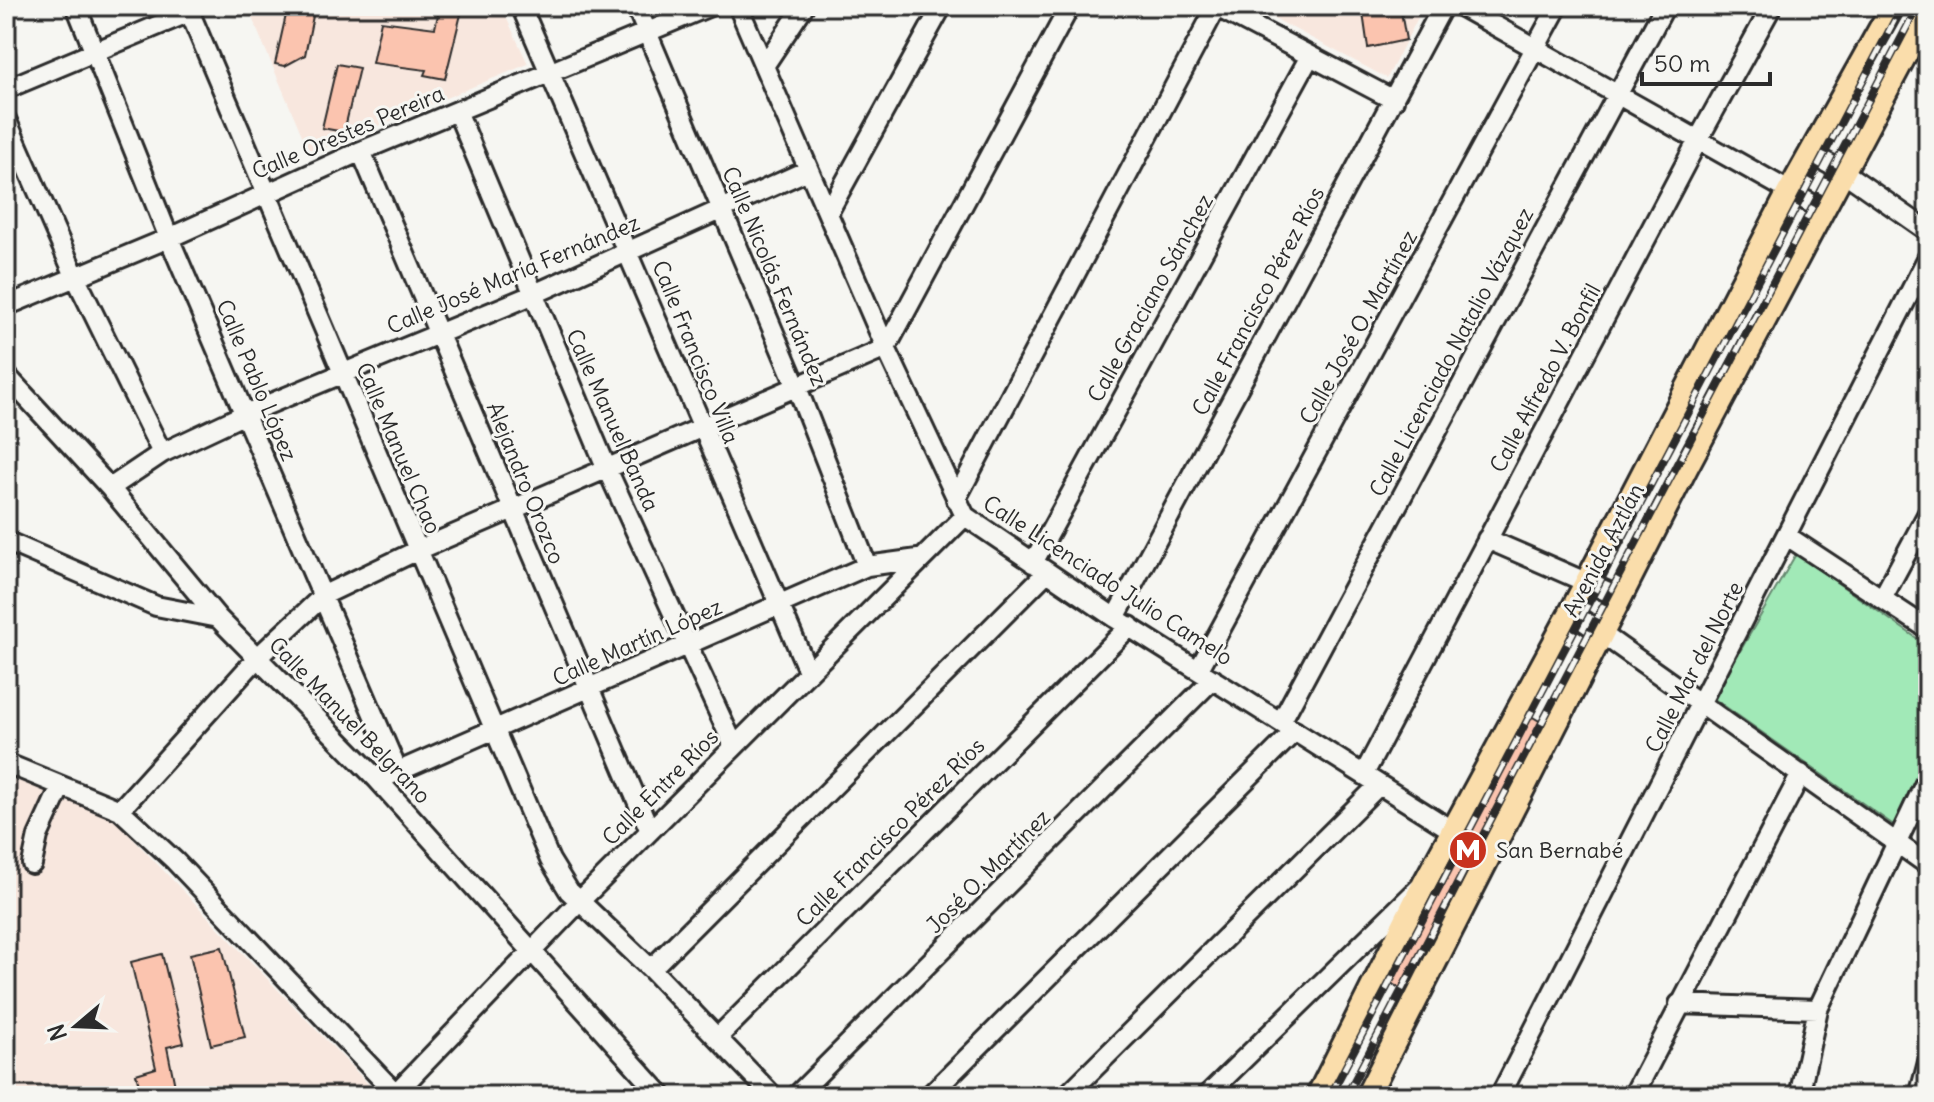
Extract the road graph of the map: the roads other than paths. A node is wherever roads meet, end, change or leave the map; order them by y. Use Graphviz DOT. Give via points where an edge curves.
graph roads {
  1 [pos="76,6"];
  2 [pos="521,6"];
  3 [pos="636,6"];
  4 [pos="710,6"];
  5 [pos="738,6"];
  6 [pos="804,6"];
  7 [pos="942,6"];
  8 [pos="1070,6"];
  9 [pos="1217,6"];
  10 [pos="1443,6"];
  11 [pos="1460,6"];
  12 [pos="1558,6"];
  13 [pos="1665,6"];
  14 [pos="1772,6"];
  15 [pos="1893,6"];
  16 [pos="189,9"];
  17 [pos="1928,12"];
  18 [pos="647,33"];
  19 [pos="1535,48"];
  20 [pos="96,51"];
  21 [pos="1310,56"];
  22 [pos="764,66"];
  23 [pos="551,74"];
  24 [pos="6,89"];
  25 [pos="1617,95"];
  26 [pos="1394,100"];
  27 [pos="457,111"];
  28 [pos="6,119"];
  29 [pos="1698,140"];
  30 [pos="361,151"];
  31 [pos="1811,154"];
  32 [pos="808,170"];
  33 [pos="1842,171"];
  34 [pos="1789,192"];
  35 [pos="264,193"];
  36 [pos="1821,209"];
  37 [pos="722,210"];
  38 [pos="828,213"];
  39 [pos="1928,231"];
  40 [pos="169,238"];
  41 [pos="629,252"];
  42 [pos="1928,257"];
  43 [pos="75,276"];
  44 [pos="532,295"];
  45 [pos="6,306"];
  46 [pos="438,332"];
  47 [pos="886,348"];
  48 [pos="342,374"];
  49 [pos="6,375"];
  50 [pos="796,385"];
  51 [pos="245,414"];
  52 [pos="700,427"];
  53 [pos="162,453"];
  54 [pos="607,469"];
  55 [pos="110,488"];
  56 [pos="961,507"];
  57 [pos="512,512"];
  58 [pos="1928,513"];
  59 [pos="1787,536"];
  60 [pos="1487,539"];
  61 [pos="6,541"];
  62 [pos="416,551"];
  63 [pos="918,559"];
  64 [pos="867,566"];
  65 [pos="1040,568"];
  66 [pos="1587,582"];
  67 [pos="324,595"];
  68 [pos="1620,597"];
  69 [pos="1883,597"];
  70 [pos="779,606"];
  71 [pos="1571,612"];
  72 [pos="218,618"];
  73 [pos="1122,622"];
  74 [pos="1928,629"];
  75 [pos="1601,634"];
  76 [pos="688,646"];
  77 [pos="258,657"];
  78 [pos="808,671"];
  79 [pos="1206,674"];
  80 [pos="588,690"];
  81 [pos="1702,706"];
  82 [pos="1288,726"];
  83 [pos="494,730"];
  84 [pos="734,746"];
  85 [pos="6,763"];
  86 [pos="398,772"];
  87 [pos="1801,774"];
  88 [pos="1928,777"];
  89 [pos="377,779"];
  90 [pos="1371,779"];
  91 [pos="61,786"];
  92 [pos="120,810"];
  93 [pos="650,831"];
  94 [pos="1453,831"];
  95 [pos="1896,841"];
  96 [pos="32,864"];
  97 [pos="1928,865"];
  98 [pos="1425,882"];
  99 [pos="580,901"];
  100 [pos="532,954"];
  101 [pos="651,969"];
  102 [pos="1679,1004"];
  103 [pos="1818,1009"];
  104 [pos="718,1037"];
  105 [pos="1928,1062"];
  106 [pos="396,1095"];
  107 [pos="662,1096"];
  108 [pos="773,1096"];
  109 [pos="796,1096"];
  110 [pos="929,1096"];
  111 [pos="1066,1096"];
  112 [pos="1206,1096"];
  113 [pos="1318,1096"];
  114 [pos="1367,1096"];
  115 [pos="1500,1096"];
  116 [pos="1633,1096"];
  117 [pos="1799,1096"];
  118 [pos="1919,1096"];
  1 -- 20 [label="street, Calle Pablo López"];
  2 -- 23 [label="street, Calle Francisco Villa"];
  3 -- 18 [label="street, Calle Nicolás Fernández"];
  4 -- 18 [label="street, Calle Orestes Pereira"];
  5 -- 22 [label="street, Calle Licenciado Julio Camelo"];
  6 -- 22 [label="street"];
  7 -- 38 [label="street"];
  8 -- 47 [label="street"];
  9 -- 21 [label="street"];
  9 -- 56 [label="street, Calle Entre Ríos"];
  10 -- 26 [label="street, Calle Francisco Pérez Ríos"];
  11 -- 19 [label="street"];
  12 -- 19 [label="street, Calle José O. Martínez"];
  13 -- 25 [label="street, Calle Licenciado Natalio Vázquez"];
  14 -- 29 [label="street, Calle Alfredo V. Bonfil"];
  15 -- 31 [label="main road, Avenida Aztlán"];
  16 -- 20 [label="street"];
  16 -- 35 [label="street, Calle Manuel Chao"];
  17 -- 33 [label="main road, Avenida Aztlán"];
  18 -- 23 [label="street, Calle Orestes Pereira"];
  18 -- 37 [label="street, Calle Nicolás Fernández"];
  19 -- 25 [label="street"];
  19 -- 79 [label="street, Calle José O. Martínez"];
  20 -- 24 [label="street"];
  20 -- 40 [label="street, Calle Pablo López"];
  21 -- 26 [label="street"];
  21 -- 65 [label="street, Calle Graciano Sánchez"];
  22 -- 32 [label="street, Calle Licenciado Julio Camelo"];
  23 -- 27 [label="street, Calle Orestes Pereira"];
  23 -- 41 [label="street, Calle Francisco Villa"];
  25 -- 29 [label="street"];
  25 -- 82 [label="street, Calle Licenciado Natalio Vázquez"];
  26 -- 73 [label="street, Calle Francisco Pérez Ríos"];
  27 -- 30 [label="street, Calle Orestes Pereira"];
  27 -- 44 [label="street, Calle Manuel Banda"];
  28 -- 43 [label="street"];
  29 -- 34 [label="street"];
  29 -- 60 [label="street, Calle Alfredo V. Bonfil"];
  30 -- 35 [label="street, Calle Orestes Pereira"];
  30 -- 46 [label="street, Alejandro Orozco"];
  31 -- 33 [label="street"];
  31 -- 34 [label="main road, Avenida Aztlán"];
  32 -- 37 [label="street, Calle José María Fernández"];
  32 -- 38 [label="street, Calle Licenciado Julio Camelo"];
  33 -- 36 [label="main road, Avenida Aztlán"];
  33 -- 39 [label="street"];
  34 -- 36 [label="street"];
  34 -- 66 [label="main road, Avenida Aztlán"];
  35 -- 40 [label="street, Calle Orestes Pereira"];
  35 -- 48 [label="street, Calle Manuel Chao"];
  36 -- 68 [label="main road, Avenida Aztlán"];
  37 -- 41 [label="street, Calle José María Fernández"];
  37 -- 50 [label="street, Calle Nicolás Fernández"];
  38 -- 47 [label="street, Calle Licenciado Julio Camelo"];
  40 -- 43 [label="street, Calle Orestes Pereira"];
  40 -- 51 [label="street, Calle Pablo López"];
  41 -- 44 [label="street, Calle José María Fernández"];
  41 -- 52 [label="street, Calle Francisco Villa"];
  42 -- 59 [label="street, Calle Mar del Norte"];
  43 -- 45 [label="street, Calle Orestes Pereira"];
  43 -- 53 [label="street"];
  44 -- 46 [label="street, Calle José María Fernández"];
  44 -- 54 [label="street, Calle Manuel Banda"];
  46 -- 48 [label="street, Calle José María Fernández"];
  46 -- 57 [label="street, Alejandro Orozco"];
  47 -- 50 [label="street"];
  47 -- 56 [label="street, Calle Licenciado Julio Camelo"];
  48 -- 51 [label="street, Calle José María Fernández"];
  48 -- 62 [label="street, Calle Manuel Chao"];
  49 -- 55 [label="street, Calle Manuel Belgrano"];
  50 -- 52 [label="street"];
  50 -- 64 [label="street, Calle Nicolás Fernández"];
  51 -- 53 [label="street, Calle José María Fernández"];
  51 -- 67 [label="street, Calle Pablo López"];
  52 -- 54 [label="street"];
  52 -- 70 [label="street, Calle Francisco Villa"];
  53 -- 55 [label="street, Calle José María Fernández"];
  54 -- 57 [label="street"];
  54 -- 76 [label="street, Calle Manuel Banda"];
  55 -- 72 [label="street, Calle Manuel Belgrano"];
  56 -- 63 [label="street, Calle Entre Ríos"];
  56 -- 65 [label="street, Calle Licenciado Julio Camelo"];
  57 -- 62 [label="street"];
  57 -- 80 [label="street, Alejandro Orozco"];
  58 -- 69 [label="street"];
  59 -- 69 [label="street"];
  59 -- 81 [label="street, Calle Mar del Norte"];
  60 -- 66 [label="street"];
  60 -- 90 [label="street, Calle Alfredo V. Bonfil"];
  61 -- 72 [label="street" via="156,606"];
  62 -- 67 [label="street"];
  62 -- 83 [label="street, Calle Manuel Chao"];
  63 -- 64 [label="street, Calle Martín López"];
  63 -- 78 [label="street, Calle Entre Ríos"];
  64 -- 70 [label="street, Calle Martín López"];
  65 -- 73 [label="street, Calle Licenciado Julio Camelo"];
  65 -- 101 [label="street, Calle Graciano Sánchez"];
  66 -- 68 [label="street"];
  66 -- 71 [label="main road, Avenida Aztlán"];
  67 -- 77 [label="street"];
  67 -- 86 [label="street, Calle Pablo López"];
  68 -- 75 [label="main road, Avenida Aztlán"];
  69 -- 74 [label="street"];
  70 -- 76 [label="street, Calle Martín López"];
  70 -- 78 [label="street, Calle Francisco Villa"];
  71 -- 75 [label="street"];
  71 -- 94 [label="main road, Avenida Aztlán"];
  72 -- 77 [label="street, Calle Manuel Belgrano"];
  73 -- 79 [label="street, Calle Licenciado Julio Camelo"];
  73 -- 104 [label="street, Calle Francisco Pérez Ríos"];
  75 -- 81 [label="street"];
  75 -- 114 [label="main road, Avenida Aztlán"];
  76 -- 80 [label="street, Calle Martín López"];
  76 -- 84 [label="street, Calle Manuel Banda"];
  77 -- 89 [label="street, Calle Manuel Belgrano"];
  77 -- 92 [label="street"];
  78 -- 84 [label="street, Calle Entre Ríos"];
  79 -- 82 [label="street, Calle Licenciado Julio Camelo"];
  79 -- 109 [label="street, José O. Martínez"];
  80 -- 83 [label="street, Calle Martín López"];
  80 -- 93 [label="street, Alejandro Orozco"];
  81 -- 87 [label="street"];
  81 -- 115 [label="street, Calle Mar del Norte"];
  82 -- 90 [label="street, Calle Licenciado Julio Camelo"];
  82 -- 110 [label="street, Calle Licenciado Natalio Vázquez"];
  83 -- 86 [label="street, Calle Martín López"];
  83 -- 99 [label="street, Calle Manuel Chao" via="550,860"];
  84 -- 93 [label="street, Calle Entre Ríos"];
  85 -- 91 [label="street"];
  86 -- 89 [label="street, Calle Martín López"];
  87 -- 95 [label="street"];
  87 -- 102 [label="street"];
  88 -- 95 [label="street"];
  89 -- 100 [label="street, Calle Manuel Belgrano"];
  90 -- 94 [label="street, Calle Licenciado Julio Camelo"];
  90 -- 111 [label="street, Calle Alfredo V. Bonfil"];
  91 -- 92 [label="street"];
  91 -- 96 [label="street" via="38,836"];
  92 -- 106 [label="street" via="175,861"];
  93 -- 99 [label="street, Calle Entre Ríos"];
  94 -- 98 [label="main road, Avenida Aztlán"];
  95 -- 97 [label="street"];
  95 -- 103 [label="street"];
  98 -- 112 [label="street"];
  98 -- 113 [label="main road, Avenida Aztlán"];
  99 -- 100 [label="street, Calle Entre Ríos"];
  99 -- 101 [label="street, Calle Manuel Chao"];
  100 -- 106 [label="street, Calle Entre Ríos"];
  100 -- 107 [label="street, Calle Manuel Belgrano"];
  101 -- 104 [label="street, Calle Manuel Chao"];
  102 -- 103 [label="street"];
  102 -- 116 [label="street"];
  103 -- 117 [label="street"];
  104 -- 108 [label="street, Calle Manuel Chao"];
  105 -- 118 [label="street"];
}
